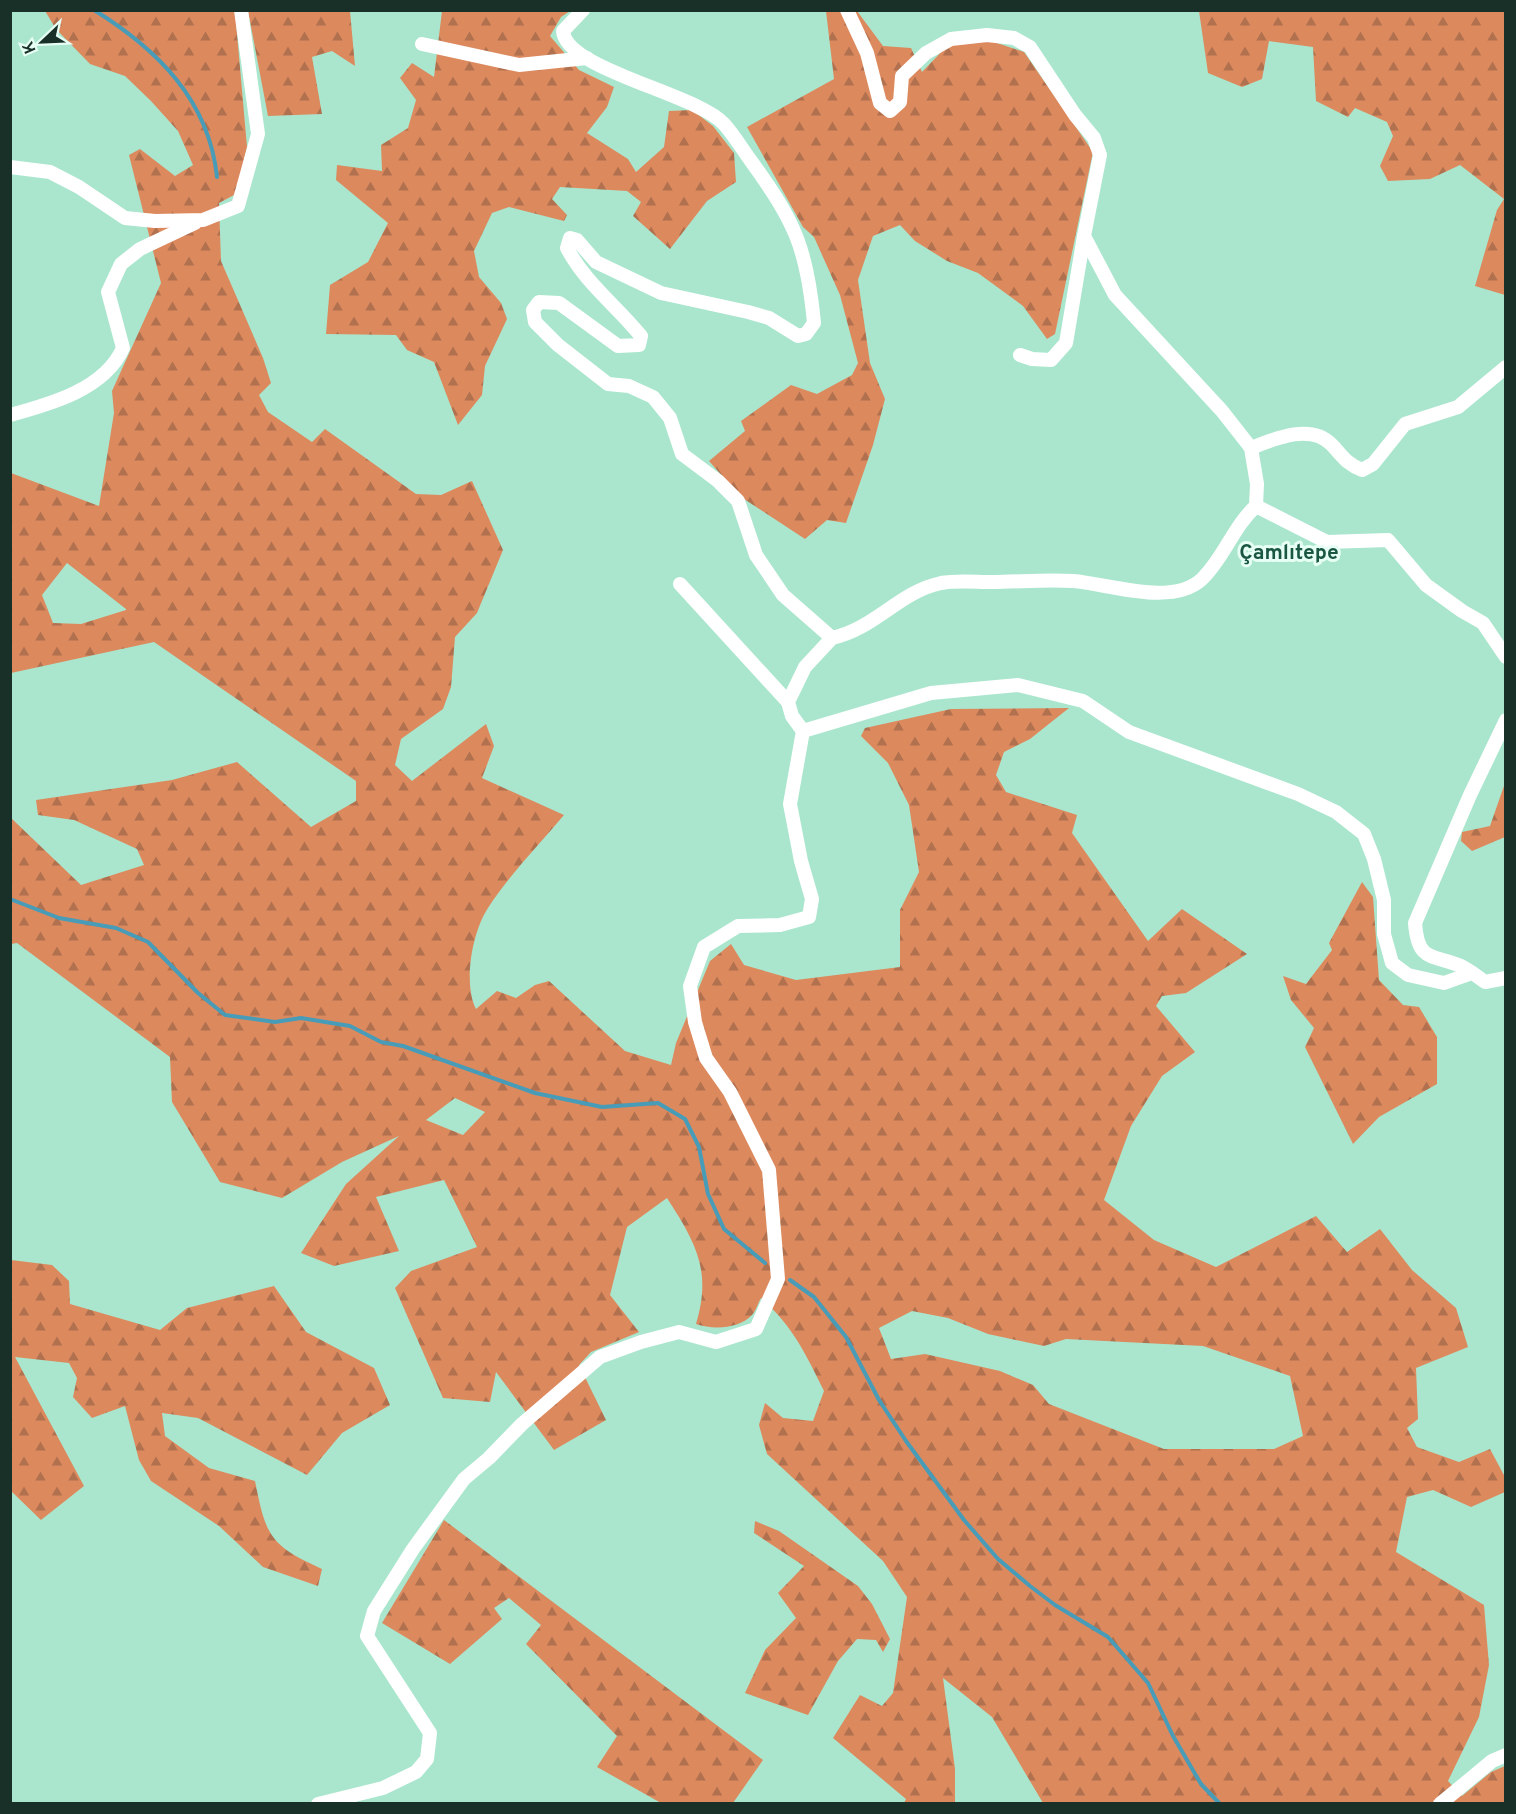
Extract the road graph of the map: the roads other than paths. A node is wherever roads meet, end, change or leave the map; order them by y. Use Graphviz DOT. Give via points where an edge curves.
graph roads {
  1 [pos="241,10"];
  2 [pos="583,10"];
  3 [pos="847,10"];
  4 [pos="422,44"];
  5 [pos="587,58"];
  6 [pos="10,167"];
  7 [pos="203,220"];
  8 [pos="1084,236"];
  9 [pos="1020,355"];
  10 [pos="1506,367"];
  11 [pos="10,414"];
  12 [pos="1251,448"];
  13 [pos="1256,506"];
  14 [pos="680,584"];
  15 [pos="832,638"];
  16 [pos="1506,657"];
  17 [pos="788,702"];
  18 [pos="1506,720"];
  19 [pos="803,731"];
  20 [pos="1472,973"];
  21 [pos="1506,978"];
  22 [pos="1506,1755"];
  23 [pos="318,1803"];
  24 [pos="1440,1803"];
  1 -- 7 [label="street" via="258,134 238,206"];
  2 -- 5 [label="street" via="563,31 563,37"];
  3 -- 8 [label="street" via="867,52 880,103 890,111 900,102 902,76 926,53 951,39 987,35 1014,38 1029,47 1094,138 1100,155"];
  4 -- 5 [label="street" via="519,65"];
  5 -- 15 [label="street" via="645,87 677,95 724,123 790,219 804,253 814,323 806,334 798,336 769,318 661,293 596,261 577,240 570,238 567,248 574,262 641,336 639,345 618,346 558,303 539,302 533,310 535,322 608,384 629,386 653,397 670,418 682,454 738,501 756,555 783,595"];
  6 -- 7 [label="street" via="50,172 125,218"];
  7 -- 11 [label="street" via="140,249 121,264 108,292 123,348 111,369 82,390"];
  8 -- 9 [label="street" via="1066,343 1051,360"];
  8 -- 12 [label="street" via="1115,295"];
  10 -- 12 [label="street" via="1458,407 1406,424 1373,464 1362,470 1350,466 1330,443 1316,434 1277,437"];
  12 -- 13 [label="street"];
  13 -- 15 [label="street" via="1242,519 1202,579 1186,590 1133,590 1074,581 944,582 916,589 878,617 848,634"];
  13 -- 16 [label="street" via="1327,542 1388,540 1426,585 1483,623"];
  14 -- 17 [label="street"];
  15 -- 17 [label="street" via="805,668"];
  17 -- 19 [label="street"];
  18 -- 20 [label="street" via="1415,923 1417,944 1429,956"];
  19 -- 20 [label="street" via="931,693 1018,684 1083,701 1129,732 1298,794 1336,812 1364,834 1374,859 1392,963 1408,975 1444,983"];
  19 -- 23 [label="street" via="790,804 812,899 808,917 780,925 738,926 704,947 690,986 706,1058 730,1092 769,1170 778,1279 771,1298 756,1329 743,1335 716,1342 679,1332 600,1357 464,1479 374,1611 367,1636 430,1733 427,1759 416,1772 383,1788"];
  20 -- 21 [label="street" via="1485,981"];
  22 -- 24 [label="street" via="1492,1761"];
}
